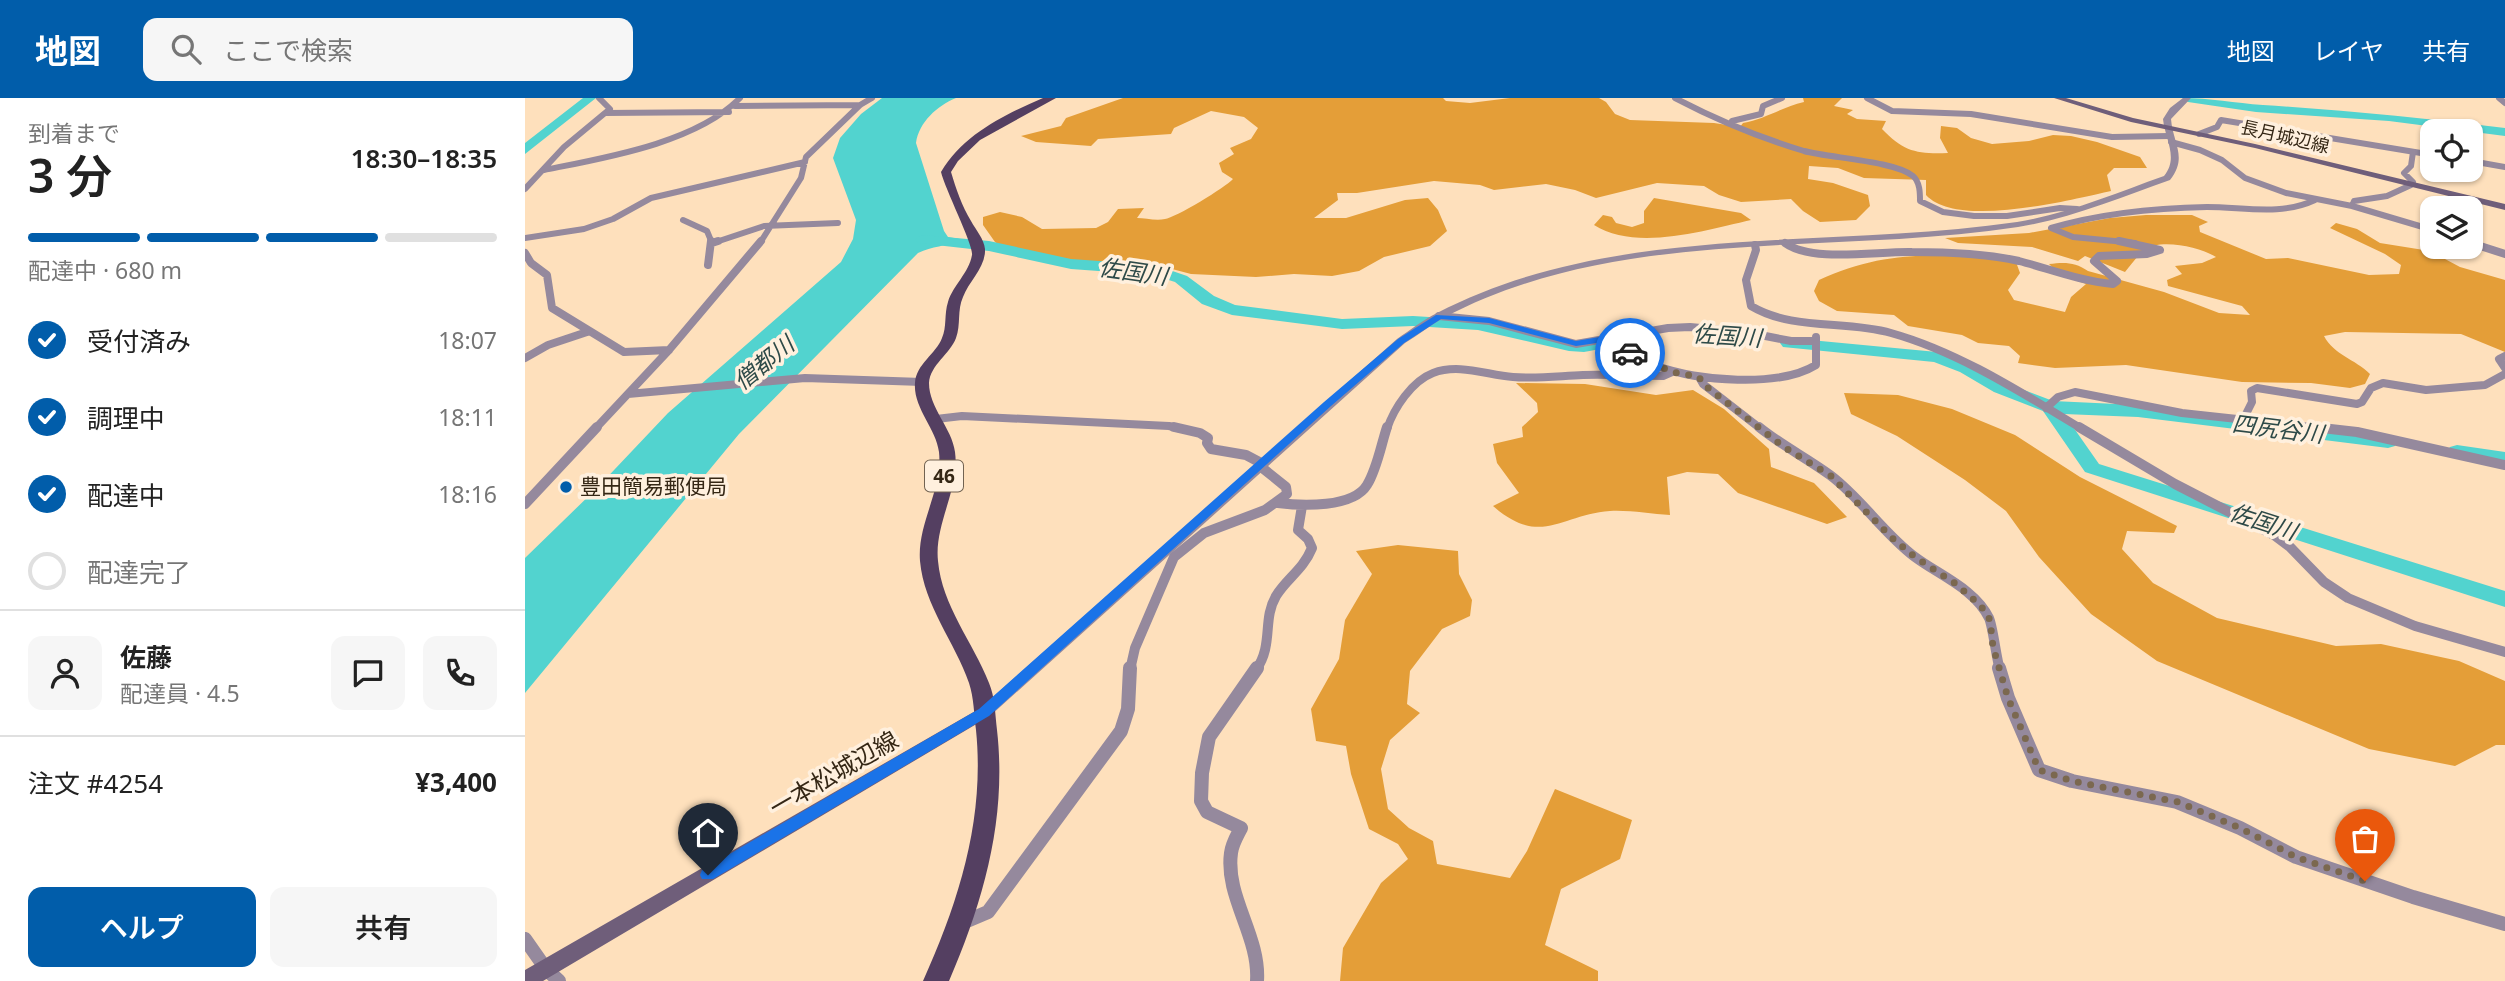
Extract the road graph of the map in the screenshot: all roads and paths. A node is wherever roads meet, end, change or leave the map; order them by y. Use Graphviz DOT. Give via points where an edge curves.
graph roads {
  1 [pos="599,98"];
  2 [pos="740,98"];
  3 [pos="872,98"];
  4 [pos="1051,98"];
  5 [pos="1675,98"];
  6 [pos="1782,98"];
  7 [pos="1867,98"];
  8 [pos="2058,98"];
  9 [pos="2499,98"];
  10 [pos="2186,99"];
  11 [pos="2505,103"];
  12 [pos="860,105"];
  13 [pos="735,106"];
  14 [pos="729,112"];
  15 [pos="605,113"];
  16 [pos="1732,121"];
  17 [pos="2199,134"];
  18 [pos="2169,135"];
  19 [pos="2413,152"];
  20 [pos="2420,153"];
  21 [pos="805,162"];
  22 [pos="2483,163"];
  23 [pos="2505,167"];
  24 [pos="544,170"];
  25 [pos="2411,185"];
  26 [pos="525,189"];
  27 [pos="2315,200"];
  28 [pos="2352,206"];
  29 [pos="2505,207"];
  30 [pos="2077,209"];
  31 [pos="683,220"];
  32 [pos="838,223"];
  33 [pos="774,224"];
  34 [pos="2420,226"];
  35 [pos="525,238"];
  36 [pos="712,243"];
  37 [pos="1785,243"];
  38 [pos="1755,245"];
  39 [pos="2483,247"];
  40 [pos="2505,254"];
  41 [pos="526,256"];
  42 [pos="708,264"];
  43 [pos="1440,316"];
  44 [pos="1818,324"];
  45 [pos="587,332"];
  46 [pos="1611,338"];
  47 [pos="1816,341"];
  48 [pos="669,350"];
  49 [pos="2505,356"];
  50 [pos="525,358"];
  51 [pos="2505,368"];
  52 [pos="1672,372"];
  53 [pos="2505,374"];
  54 [pos="1699,377"];
  55 [pos="922,382"];
  56 [pos="628,394"];
  57 [pos="2046,408"];
  58 [pos="936,419"];
  59 [pos="2243,420"];
  60 [pos="1261,465"];
  61 [pos="2505,465"];
  62 [pos="1278,503"];
  63 [pos="525,504"];
  64 [pos="1302,506"];
  65 [pos="2505,652"];
  66 [pos="984,712"];
  67 [pos="2505,924"];
  68 [pos="959,925"];
  69 [pos="525,939"];
  70 [pos="552,975"];
  71 [pos="525,981"];
  72 [pos="936,981"];
  73 [pos="1257,981"];
  1 -- 15 [label="street" via="610,110"];
  2 -- 13 [label="street"];
  3 -- 12 [label="street"];
  4 -- 55 [label="main road" via="965,148 946,172 978,245 978,257 954,300 948,342"];
  5 -- 16 [label="street"];
  6 -- 16 [label="street" via="1763,106 1761,114"];
  7 -- 18 [label="street" via="1892,110 1971,114 2112,137"];
  8 -- 18 [label="main road, 長月城辺線"];
  9 -- 11 [label="street"];
  10 -- 18 [label="street" via="2167,119"];
  12 -- 13 [label="street"];
  12 -- 21 [label="street"];
  13 -- 14 [label="street"];
  14 -- 15 [label="street"];
  14 -- 24 [label="street" via="643,145"];
  15 -- 24 [label="street"];
  16 -- 30 [label="street" via="1805,151 1907,173 1915,177 1920,201 1939,212 2001,216 2066,206"];
  17 -- 18 [label="main road, 長月城辺線"];
  17 -- 19 [label="street" via="2217,127 2221,120"];
  17 -- 25 [label="main road, 長月城辺線"];
  18 -- 27 [label="street" via="2222,160 2245,178"];
  18 -- 30 [label="street" via="2177,160 2167,178"];
  19 -- 20 [label="street"];
  19 -- 25 [label="street" via="2411,166 2404,173"];
  21 -- 33 [label="street" via="801,178"];
  21 -- 35 [label="street" via="651,198 584,229"];
  22 -- 23 [label="street"];
  24 -- 26 [label="street"];
  25 -- 28 [label="street" via="2387,196 2360,198"];
  25 -- 29 [label="main road, 長月城辺線"];
  27 -- 28 [label="street"];
  27 -- 37 [label="street" via="2298,208 2208,207 2100,214 2051,228 2071,236 2127,241 2160,250 2099,256 2094,261 2117,281 2113,284 1999,257 1873,251 1824,255 1789,248"];
  28 -- 34 [label="street"];
  30 -- 37 [label="street" via="1996,228"];
  31 -- 36 [label="street" via="703,228"];
  32 -- 33 [label="street"];
  33 -- 36 [label="street"];
  33 -- 48 [label="street"];
  36 -- 42 [label="street"];
  37 -- 38 [label="street"];
  38 -- 43 [label="street" via="1654,253 1586,265 1514,284"];
  38 -- 44 [label="street" via="1746,277 1751,306 1778,318"];
  39 -- 40 [label="street"];
  41 -- 45 [label="street" via="547,275 552,308"];
  43 -- 46 [label="street" via="1489,321 1576,344"];
  43 -- 60 [label="street" via="1401,341"];
  44 -- 47 [label="street"];
  44 -- 57 [label="street" via="1852,325 1916,341 1986,373"];
  45 -- 48 [label="street" via="624,352"];
  45 -- 50 [label="street"];
  46 -- 47 [label="street" via="1690,327"];
  46 -- 52 [label="street" via="1629,353"];
  47 -- 54 [label="street" via="1816,365 1793,377"];
  48 -- 56 [label="street"];
  49 -- 51 [label="street" via="2498,359"];
  52 -- 54 [label="street"];
  52 -- 64 [label="street" via="1663,376 1550,378 1467,369 1435,372 1416,383 1390,419 1367,485 1355,498"];
  53 -- 59 [label="street" via="2485,385 2426,390 2383,383 2371,388 2357,404 2257,388"];
  54 -- 67 [label="street" via="1777,442 1831,476 1891,537 1981,606 1990,620 2008,698 2039,770 2178,802 2307,861"];
  55 -- 56 [label="street" via="797,379"];
  55 -- 58 [label="main road, 46"];
  56 -- 63 [label="street"];
  57 -- 59 [label="street" via="2058,397 2075,393 2182,414"];
  57 -- 65 [label="street" via="2194,495 2272,533 2331,588 2352,601"];
  58 -- 60 [label="street" via="962,416 1170,426 1200,433 1211,449 1246,455"];
  58 -- 66 [label="main road, 46" via="948,463 928,539 929,562 944,608 980,686"];
  59 -- 61 [label="street" via="2357,432"];
  60 -- 62 [label="street" via="1286,487 1287,494"];
  60 -- 66 [label="street"];
  62 -- 64 [label="street"];
  62 -- 68 [label="street" via="1204,533 1174,557 1135,648 1121,731 988,912"];
  64 -- 73 [label="street" via="1298,530 1312,548 1306,563 1275,597 1268,647 1209,737 1202,773 1201,802 1207,812 1241,828 1231,854 1233,876 1249,924"];
  66 -- 68 [label="main road, 46" via="991,752 990,794 982,845"];
  66 -- 70 [label="main road, 一本松城辺線"];
  68 -- 72 [label="main road, 46"];
  69 -- 70 [label="street"];
  70 -- 71 [label="main road, 一本松城辺線"];
}
